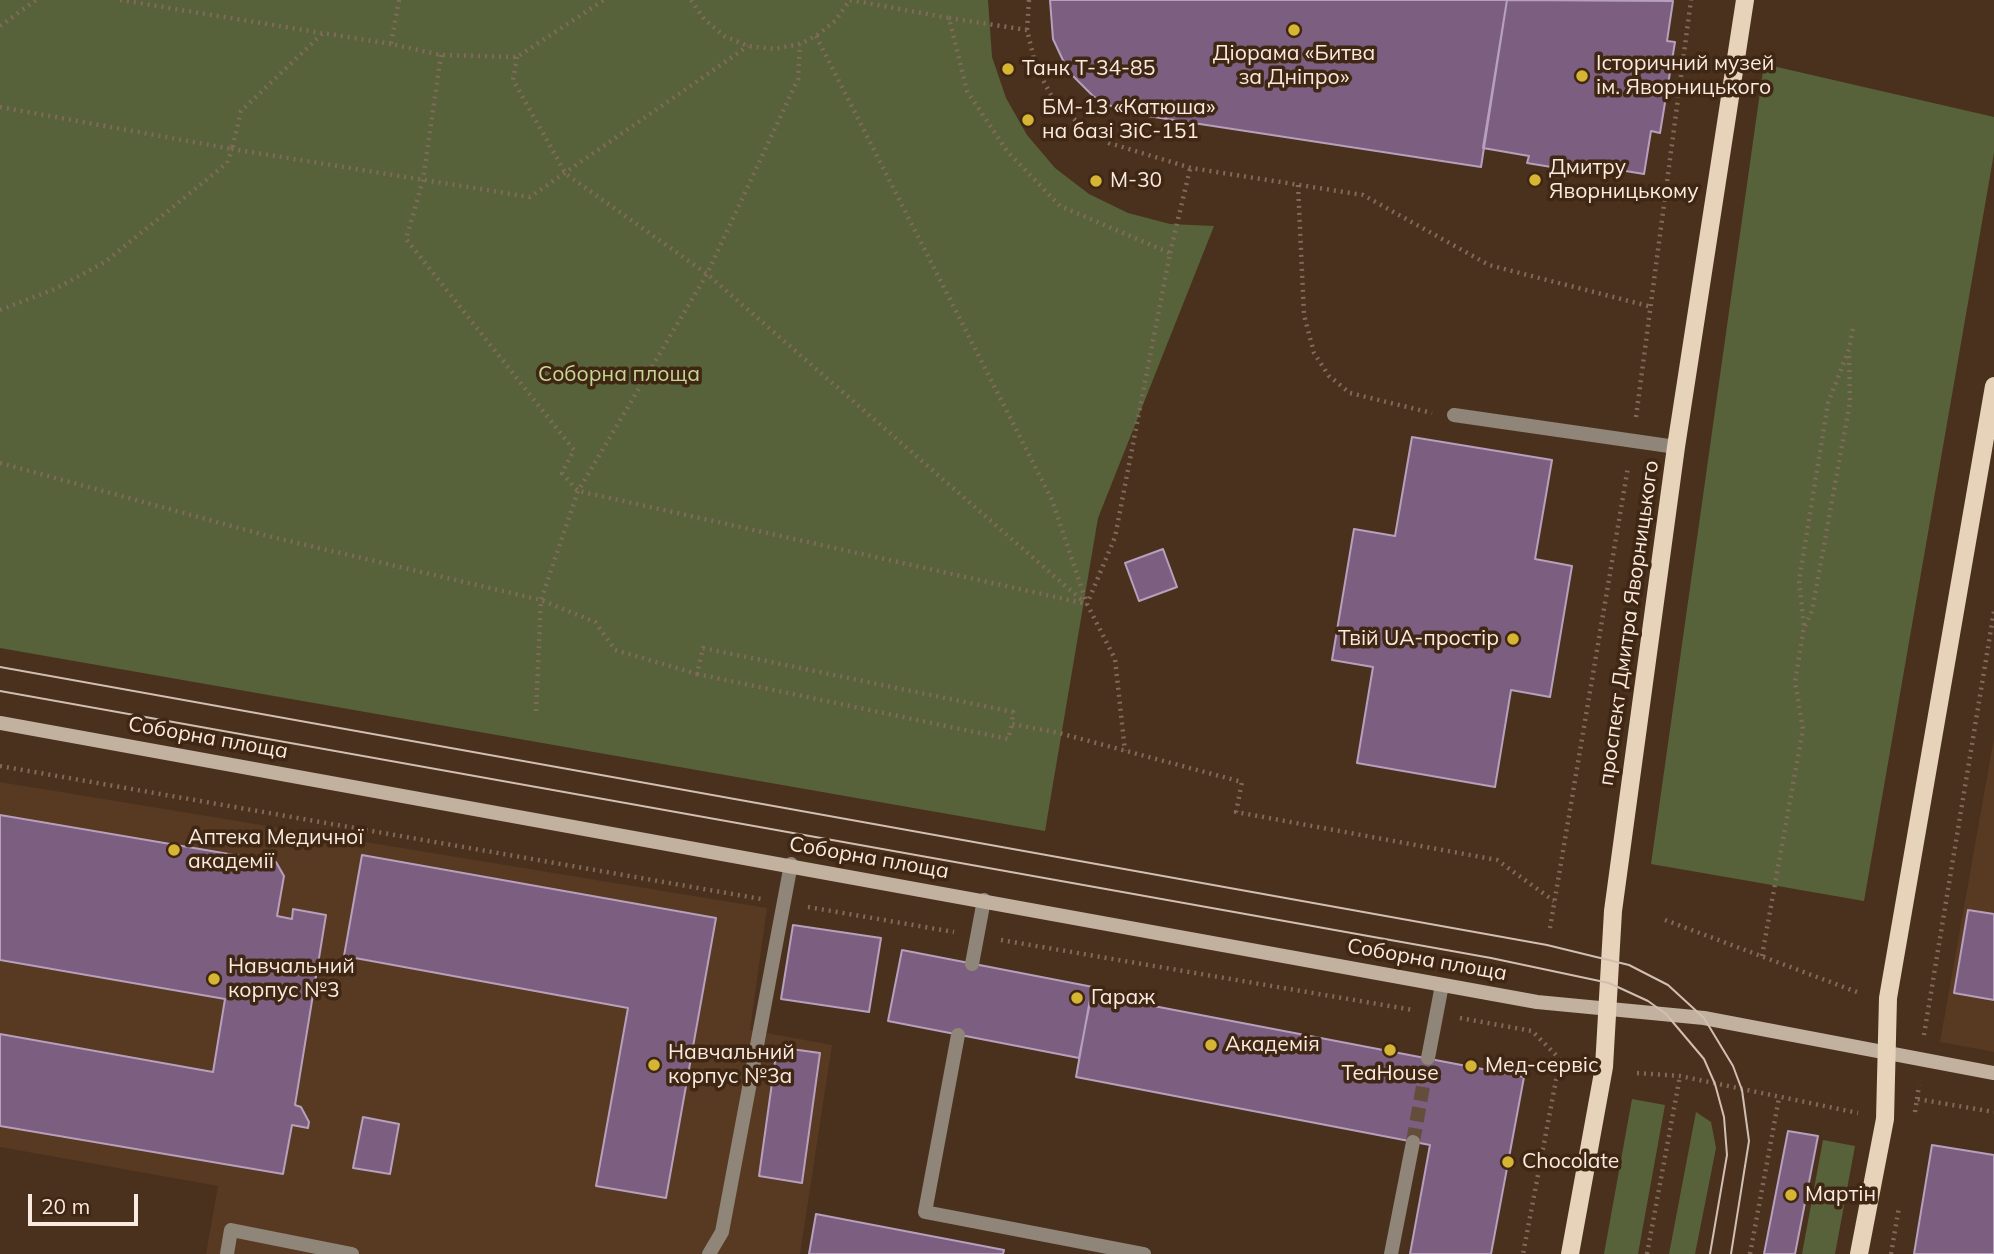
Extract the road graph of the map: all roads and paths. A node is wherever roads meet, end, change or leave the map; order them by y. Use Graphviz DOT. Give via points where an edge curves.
graph roads {
  1 [pos="36,0"];
  2 [pos="120,0"];
  3 [pos="399,0"];
  4 [pos="604,0"];
  5 [pos="691,0"];
  6 [pos="850,0"];
  7 [pos="1030,0"];
  8 [pos="1745,0"];
  9 [pos="949,18"];
  10 [pos="0,26"];
  11 [pos="1027,30"];
  12 [pos="323,33"];
  13 [pos="816,36"];
  14 [pos="391,44"];
  15 [pos="800,44"];
  16 [pos="748,46"];
  17 [pos="441,55"];
  18 [pos="517,57"];
  19 [pos="0,107"];
  20 [pos="232,149"];
  21 [pos="1191,168"];
  22 [pos="566,174"];
  23 [pos="423,180"];
  24 [pos="1298,185"];
  25 [pos="1170,253"];
  26 [pos="707,274"];
  27 [pos="1652,307"];
  28 [pos="0,310"];
  29 [pos="1853,328"];
  30 [pos="1849,349"];
  31 [pos="1994,386"];
  32 [pos="1454,415"];
  33 [pos="1676,447"];
  34 [pos="0,463"];
  35 [pos="578,491"];
  36 [pos="541,600"];
  37 [pos="1087,604"];
  38 [pos="1994,611"];
  39 [pos="1804,626"];
  40 [pos="697,674"];
  41 [pos="536,711"];
  42 [pos="0,723"];
  43 [pos="1012,724"];
  44 [pos="1125,751"];
  45 [pos="791,864"];
  46 [pos="984,900"];
  47 [pos="1554,901"];
  48 [pos="1665,919"];
  49 [pos="1762,956"];
  50 [pos="972,964"];
  51 [pos="1442,985"];
  52 [pos="1857,992"];
  53 [pos="1608,1009"];
  54 [pos="1532,1031"];
  55 [pos="958,1035"];
  56 [pos="1923,1045"];
  57 [pos="1886,1053"];
  58 [pos="1428,1058"];
  59 [pos="1637,1073"];
  60 [pos="1994,1073"];
  61 [pos="1680,1076"];
  62 [pos="1779,1098"];
  63 [pos="1994,1112"];
  64 [pos="1858,1113"];
  65 [pos="1913,1124"];
  66 [pos="1413,1142"];
  67 [pos="226,1254"];
  68 [pos="352,1254"];
  69 [pos="709,1254"];
  70 [pos="1144,1254"];
  71 [pos="1391,1254"];
  72 [pos="1523,1254"];
  73 [pos="1570,1254"];
  74 [pos="1647,1254"];
  75 [pos="1750,1254"];
  76 [pos="1859,1254"];
  1 -- 10 [label="path"];
  2 -- 12 [label="path"];
  3 -- 14 [label="path"];
  4 -- 18 [label="path"];
  5 -- 16 [label="path" via="724,36"];
  6 -- 9 [label="path"];
  6 -- 13 [label="path" via="835,21"];
  7 -- 11 [label="path"];
  8 -- 33 [label="main road, проспект Дмитра Яворницького"];
  9 -- 11 [label="path"];
  9 -- 25 [label="path" via="967,91 1007,151 1060,206"];
  11 -- 21 [label="path" via="1036,67 1051,95 1077,122 1109,143"];
  12 -- 14 [label="path"];
  12 -- 20 [label="path" via="241,111"];
  13 -- 15 [label="path"];
  13 -- 37 [label="path" via="1052,500"];
  14 -- 17 [label="path"];
  15 -- 16 [label="path" via="774,49"];
  15 -- 26 [label="path" via="798,79"];
  16 -- 22 [label="path"];
  17 -- 18 [label="path"];
  17 -- 23 [label="path"];
  18 -- 22 [label="path" via="513,80"];
  19 -- 20 [label="path"];
  20 -- 23 [label="path"];
  20 -- 28 [label="path" via="227,163 105,262 55,289"];
  21 -- 24 [label="path"];
  21 -- 25 [label="path"];
  22 -- 23 [label="path" via="530,198"];
  22 -- 26 [label="path"];
  23 -- 35 [label="path" via="407,239 574,450 562,473"];
  24 -- 27 [label="path" via="1363,195 1489,265"];
  24 -- 32 [label="path" via="1304,315 1314,353 1329,376 1350,393"];
  25 -- 37 [label="path" via="1115,537"];
  26 -- 35 [label="path"];
  26 -- 37 [label="path"];
  29 -- 30 [label="path"];
  30 -- 39 [label="path" via="1850,402 1812,611"];
  30 -- 39 [label="path" via="1828,403 1799,581"];
  31 -- 57 [label="main road" via="1888,998"];
  32 -- 33 [label="lane"];
  33 -- 53 [label="main road, проспект Дмитра Яворницького" via="1613,911"];
  34 -- 36 [label="path" via="272,537"];
  35 -- 36 [label="path"];
  35 -- 37 [label="path"];
  36 -- 40 [label="path" via="595,622 615,650"];
  36 -- 41 [label="path"];
  37 -- 44 [label="path" via="1115,659"];
  38 -- 56 [label="path"];
  39 -- 49 [label="path" via="1795,682 1803,729"];
  40 -- 43 [label="path" via="1007,739"];
  40 -- 43 [label="path" via="703,649 1013,712"];
  42 -- 45 [label="main road, Соборна площа"];
  43 -- 44 [label="path"];
  44 -- 47 [label="path" via="1242,782 1236,812 1497,860"];
  45 -- 46 [label="main road, Соборна площа"];
  45 -- 69 [label="lane" via="722,1232"];
  46 -- 50 [label="lane"];
  46 -- 51 [label="main road, Соборна площа"];
  48 -- 49 [label="path"];
  49 -- 52 [label="path"];
  51 -- 53 [label="main road, Соборна площа"];
  51 -- 58 [label="lane"];
  53 -- 57 [label="main road, Соборна площа" via="1704,1018"];
  53 -- 73 [label="main road, проспект Дмитра Яворницького" via="1604,1068"];
  54 -- 72 [label="path" via="1560,1059"];
  55 -- 70 [label="lane" via="925,1212"];
  57 -- 60 [label="main road, Соборна площа"];
  57 -- 76 [label="main road" via="1885,1119"];
  59 -- 61 [label="path"];
  61 -- 62 [label="path"];
  61 -- 74 [label="path"];
  62 -- 64 [label="path"];
  62 -- 75 [label="path"];
  63 -- 65 [label="path" via="1917,1099"];
  66 -- 71 [label="lane"];
  67 -- 68 [label="lane" via="231,1230"];
}
